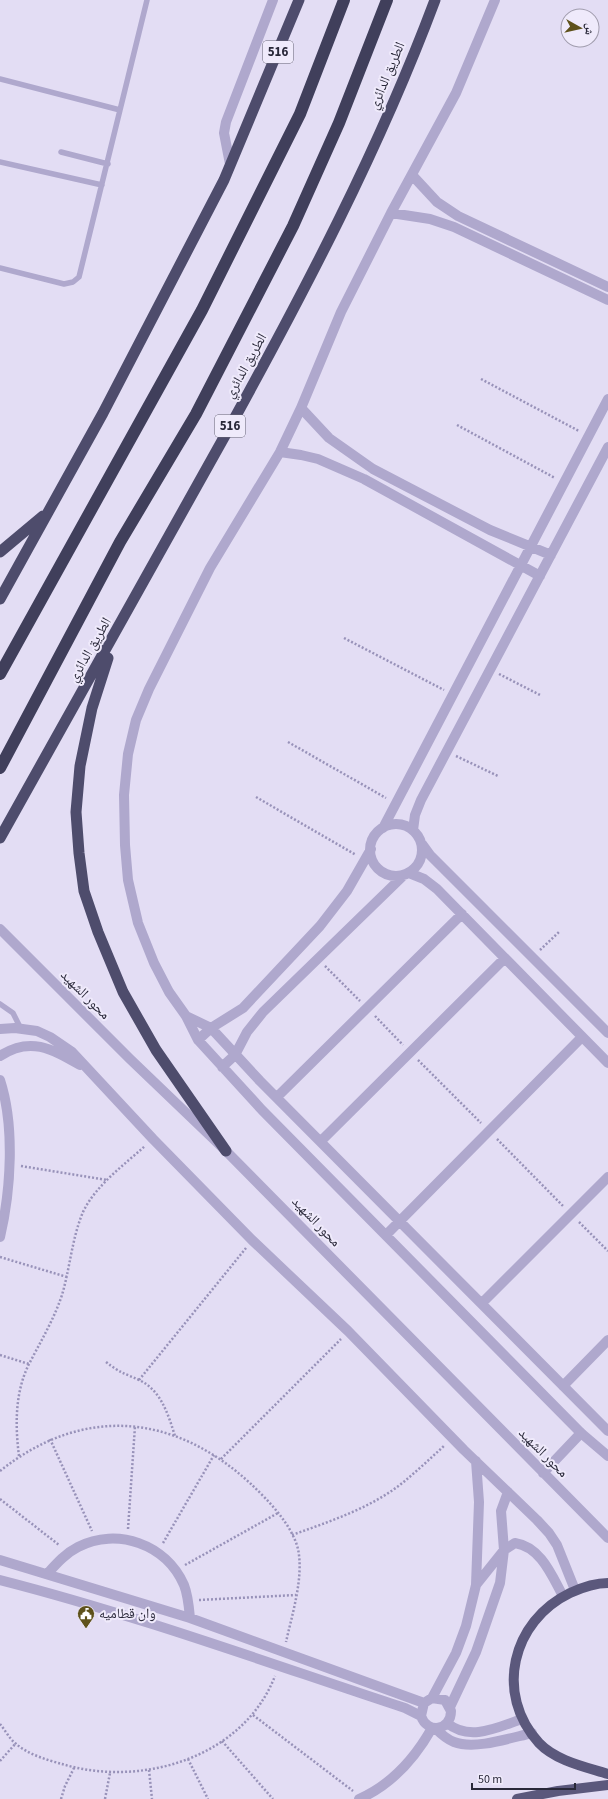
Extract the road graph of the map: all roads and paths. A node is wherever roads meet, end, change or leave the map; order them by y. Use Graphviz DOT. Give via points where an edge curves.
graph roads {
  1 [pos="147,0"];
  2 [pos="272,0"];
  3 [pos="299,0"];
  4 [pos="344,0"];
  5 [pos="387,0"];
  6 [pos="435,0"];
  7 [pos="495,0"];
  8 [pos="0,79"];
  9 [pos="120,110"];
  10 [pos="61,152"];
  11 [pos="0,162"];
  12 [pos="108,164"];
  13 [pos="230,164"];
  14 [pos="412,175"];
  15 [pos="102,185"];
  16 [pos="391,213"];
  17 [pos="0,268"];
  18 [pos="608,287"];
  19 [pos="608,300"];
  20 [pos="481,379"];
  21 [pos="608,399"];
  22 [pos="301,408"];
  23 [pos="457,425"];
  24 [pos="589,436"];
  25 [pos="608,448"];
  26 [pos="280,452"];
  27 [pos="564,483"];
  28 [pos="48,512"];
  29 [pos="531,546"];
  30 [pos="0,552"];
  31 [pos="551,556"];
  32 [pos="520,566"];
  33 [pos="540,576"];
  34 [pos="0,599"];
  35 [pos="114,638"];
  36 [pos="344,638"];
  37 [pos="490,669"];
  38 [pos="0,674"];
  39 [pos="453,695"];
  40 [pos="540,695"];
  41 [pos="288,742"];
  42 [pos="446,751"];
  43 [pos="0,768"];
  44 [pos="498,776"];
  45 [pos="256,797"];
  46 [pos="397,804"];
  47 [pos="383,828"];
  48 [pos="413,830"];
  49 [pos="0,838"];
  50 [pos="422,844"];
  51 [pos="370,849"];
  52 [pos="365,860"];
  53 [pos="407,874"];
  54 [pos="462,914"];
  55 [pos="0,930"];
  56 [pos="560,931"];
  57 [pos="532,957"];
  58 [pos="318,958"];
  59 [pos="505,958"];
  60 [pos="0,1004"];
  61 [pos="367,1008"];
  62 [pos="186,1016"];
  63 [pos="211,1028"];
  64 [pos="21,1029"];
  65 [pos="0,1030"];
  66 [pos="608,1033"];
  67 [pos="582,1037"];
  68 [pos="198,1040"];
  69 [pos="411,1052"];
  70 [pos="235,1054"];
  71 [pos="0,1056"];
  72 [pos="608,1063"];
  73 [pos="222,1067"];
  74 [pos="90,1071"];
  75 [pos="0,1080"];
  76 [pos="277,1097"];
  77 [pos="489,1131"];
  78 [pos="153,1139"];
  79 [pos="321,1141"];
  80 [pos="226,1151"];
  81 [pos="9,1164"];
  82 [pos="608,1177"];
  83 [pos="107,1180"];
  84 [pos="571,1214"];
  85 [pos="400,1221"];
  86 [pos="386,1235"];
  87 [pos="0,1237"];
  88 [pos="252,1240"];
  89 [pos="608,1251"];
  90 [pos="0,1257"];
  91 [pos="67,1277"];
  92 [pos="482,1303"];
  93 [pos="348,1331"];
  94 [pos="608,1340"];
  95 [pos="0,1355"];
  96 [pos="106,1362"];
  97 [pos="29,1364"];
  98 [pos="140,1380"];
  99 [pos="563,1386"];
  100 [pos="135,1426"];
  101 [pos="608,1431"];
  102 [pos="581,1433"];
  103 [pos="175,1436"];
  104 [pos="453,1438"];
  105 [pos="50,1439"];
  106 [pos="214,1455"];
  107 [pos="19,1456"];
  108 [pos="608,1456"];
  109 [pos="221,1458"];
  110 [pos="476,1461"];
  111 [pos="0,1471"];
  112 [pos="543,1473"];
  113 [pos="508,1492"];
  114 [pos="0,1499"];
  115 [pos="278,1514"];
  116 [pos="292,1535"];
  117 [pos="608,1538"];
  118 [pos="127,1539"];
  119 [pos="96,1540"];
  120 [pos="504,1550"];
  121 [pos="157,1552"];
  122 [pos="69,1553"];
  123 [pos="0,1560"];
  124 [pos="176,1570"];
  125 [pos="48,1573"];
  126 [pos="0,1580"];
  127 [pos="608,1583"];
  128 [pos="476,1585"];
  129 [pos="575,1590"];
  130 [pos="296,1595"];
  131 [pos="563,1596"];
  132 [pos="188,1600"];
  133 [pos="190,1618"];
  134 [pos="283,1651"];
  135 [pos="278,1666"];
  136 [pos="428,1700"];
  137 [pos="450,1707"];
  138 [pos="253,1715"];
  139 [pos="421,1716"];
  140 [pos="522,1719"];
  141 [pos="448,1723"];
  142 [pos="0,1724"];
  143 [pos="434,1728"];
  144 [pos="532,1733"];
  145 [pos="222,1741"];
  146 [pos="16,1744"];
  147 [pos="188,1759"];
  148 [pos="0,1761"];
  149 [pos="74,1768"];
  150 [pos="149,1770"];
  151 [pos="110,1773"];
  152 [pos="608,1774"];
  153 [pos="608,1785"];
  154 [pos="556,1795"];
  155 [pos="360,1798"];
  156 [pos="61,1799"];
  157 [pos="105,1799"];
  158 [pos="152,1799"];
  159 [pos="208,1799"];
  160 [pos="273,1799"];
  161 [pos="517,1799"];
  1 -- 9 [label="lane"];
  2 -- 13 [label="street" via="226,122 224,133"];
  3 -- 13 [label="highway, 516"];
  4 -- 38 [label="highway" via="300,114 202,310"];
  5 -- 43 [label="highway, الطريق الدائري / 516" via="340,123 293,226 196,414 120,542"];
  6 -- 35 [label="highway, الطريق الدائري / 516" via="379,132 297,304"];
  7 -- 14 [label="street" via="456,93"];
  8 -- 9 [label="lane"];
  9 -- 12 [label="lane"];
  10 -- 12 [label="lane"];
  11 -- 15 [label="lane"];
  12 -- 15 [label="lane"];
  13 -- 28 [label="highway, 516" via="103,413"];
  14 -- 16 [label="street"];
  14 -- 18 [label="street" via="428,194 452,213"];
  15 -- 17 [label="lane" via="81,273 77,280 64,284"];
  16 -- 19 [label="street" via="430,219 454,227"];
  16 -- 22 [label="street" via="341,312"];
  20 -- 24 [label="path"];
  21 -- 24 [label="street"];
  22 -- 26 [label="street"];
  22 -- 29 [label="street" via="329,438 368,466 490,530"];
  23 -- 27 [label="path"];
  24 -- 27 [label="street"];
  25 -- 31 [label="street"];
  26 -- 32 [label="street" via="318,460 364,478"];
  26 -- 62 [label="street" via="210,568 149,689 136,720 128,754 124,795 128,880 138,923 169,992"];
  27 -- 29 [label="street"];
  28 -- 30 [label="highway"];
  28 -- 34 [label="highway, 516"];
  29 -- 31 [label="street"];
  29 -- 32 [label="street"];
  31 -- 33 [label="street"];
  32 -- 33 [label="street"];
  32 -- 39 [label="street"];
  33 -- 37 [label="street"];
  35 -- 49 [label="highway, الطريق الدائري / 516"];
  35 -- 80 [label="highway" via="92,708 80,766 76,812 84,891 123,992 156,1050"];
  36 -- 39 [label="path"];
  37 -- 40 [label="path"];
  37 -- 42 [label="street"];
  39 -- 46 [label="street"];
  41 -- 46 [label="path"];
  42 -- 44 [label="path"];
  42 -- 48 [label="street" via="417,807"];
  45 -- 52 [label="path"];
  46 -- 47 [label="street"];
  47 -- 48 [label="street" via="398,824"];
  47 -- 51 [label="street" via="376,834"];
  48 -- 50 [label="street"];
  50 -- 53 [label="street" via="420,860"];
  50 -- 57 [label="street"];
  51 -- 52 [label="street"];
  51 -- 53 [label="street" via="375,865 380,871 392,875"];
  52 -- 63 [label="street" via="347,891 320,926 243,1008"];
  53 -- 54 [label="street" via="431,884"];
  53 -- 58 [label="street"];
  54 -- 59 [label="street"];
  54 -- 61 [label="street"];
  55 -- 80 [label="street, محور الشهيد"];
  56 -- 57 [label="path"];
  57 -- 66 [label="street"];
  58 -- 61 [label="path"];
  58 -- 70 [label="street" via="254,1021"];
  59 -- 67 [label="street"];
  59 -- 69 [label="street"];
  60 -- 64 [label="lane" via="13,1013"];
  61 -- 69 [label="path"];
  61 -- 76 [label="street"];
  62 -- 63 [label="street"];
  62 -- 68 [label="street"];
  63 -- 68 [label="street"];
  63 -- 70 [label="street"];
  64 -- 65 [label="street"];
  64 -- 74 [label="street" via="37,1031 62,1044"];
  67 -- 72 [label="street"];
  67 -- 77 [label="street"];
  68 -- 73 [label="street"];
  69 -- 77 [label="path"];
  69 -- 79 [label="street"];
  70 -- 73 [label="street"];
  70 -- 76 [label="street"];
  71 -- 74 [label="street" via="17,1047 37,1046 56,1052"];
  73 -- 86 [label="street"];
  74 -- 78 [label="street"];
  75 -- 81 [label="street" via="8,1122"];
  76 -- 79 [label="street"];
  77 -- 84 [label="path"];
  77 -- 85 [label="street"];
  78 -- 83 [label="path"];
  78 -- 88 [label="street"];
  79 -- 85 [label="street"];
  80 -- 112 [label="street, محور الشهيد"];
  81 -- 83 [label="path"];
  81 -- 87 [label="street"];
  82 -- 84 [label="street"];
  83 -- 91 [label="path" via="83,1212"];
  84 -- 89 [label="path"];
  84 -- 92 [label="street"];
  85 -- 86 [label="street"];
  85 -- 92 [label="street"];
  86 -- 102 [label="street"];
  88 -- 93 [label="street"];
  88 -- 98 [label="path"];
  90 -- 91 [label="path"];
  91 -- 97 [label="path" via="47,1331"];
  92 -- 99 [label="street"];
  93 -- 104 [label="street"];
  93 -- 109 [label="path"];
  94 -- 99 [label="street"];
  95 -- 97 [label="path"];
  96 -- 98 [label="path" via="122,1374"];
  97 -- 107 [label="path" via="18,1400 16,1438"];
  98 -- 103 [label="path" via="160,1398"];
  99 -- 101 [label="street"];
  100 -- 103 [label="path"];
  100 -- 105 [label="path" via="91,1428"];
  100 -- 118 [label="path"];
  102 -- 108 [label="street"];
  102 -- 112 [label="street"];
  103 -- 106 [label="path" via="190,1441"];
  104 -- 110 [label="street"];
  104 -- 116 [label="path" via="405,1481 376,1500"];
  105 -- 107 [label="path"];
  105 -- 119 [label="path"];
  106 -- 109 [label="path"];
  106 -- 121 [label="path"];
  107 -- 111 [label="path"];
  109 -- 115 [label="path" via="259,1492"];
  110 -- 113 [label="street"];
  110 -- 128 [label="street" via="479,1521"];
  112 -- 117 [label="street, محور الشهيد"];
  113 -- 120 [label="street" via="501,1511"];
  113 -- 129 [label="street" via="549,1533 557,1545"];
  114 -- 122 [label="path"];
  115 -- 116 [label="path"];
  115 -- 124 [label="path"];
  116 -- 130 [label="path" via="298,1549 300,1566"];
  118 -- 119 [label="street"];
  118 -- 121 [label="street"];
  119 -- 122 [label="street"];
  120 -- 128 [label="street"];
  120 -- 131 [label="street" via="515,1543 530,1549 546,1566"];
  120 -- 137 [label="street" via="495,1601 476,1652"];
  121 -- 124 [label="street"];
  122 -- 125 [label="street"];
  123 -- 125 [label="street"];
  124 -- 132 [label="street"];
  125 -- 133 [label="street"];
  126 -- 135 [label="street" via="168,1629"];
  127 -- 129 [label="main road" via="588,1585"];
  128 -- 136 [label="street" via="456,1654"];
  129 -- 131 [label="main road"];
  130 -- 132 [label="path"];
  130 -- 134 [label="path"];
  131 -- 140 [label="main road" via="536,1618 519,1647 514,1679 515,1696"];
  132 -- 133 [label="street"];
  133 -- 134 [label="street"];
  134 -- 135 [label="street"];
  134 -- 136 [label="street"];
  135 -- 138 [label="path" via="263,1700"];
  135 -- 139 [label="street" via="405,1708"];
  136 -- 137 [label="street" via="445,1700"];
  136 -- 139 [label="street"];
  137 -- 141 [label="street" via="451,1716"];
  138 -- 145 [label="path"];
  138 -- 155 [label="path"];
  139 -- 143 [label="street" via="423,1721"];
  140 -- 141 [label="street" via="472,1733 458,1731"];
  140 -- 144 [label="main road"];
  141 -- 143 [label="street"];
  142 -- 146 [label="path"];
  143 -- 144 [label="street" via="452,1742 467,1744"];
  143 -- 155 [label="street" via="400,1771 388,1782"];
  144 -- 152 [label="main road" via="540,1744 562,1758"];
  145 -- 147 [label="path"];
  145 -- 160 [label="path"];
  146 -- 148 [label="path"];
  146 -- 149 [label="path"];
  147 -- 150 [label="path"];
  147 -- 159 [label="path"];
  149 -- 151 [label="path"];
  149 -- 156 [label="path"];
  150 -- 151 [label="path"];
  150 -- 158 [label="path"];
  151 -- 157 [label="path"];
  153 -- 154 [label="main road"];
  154 -- 161 [label="main road"];
}
